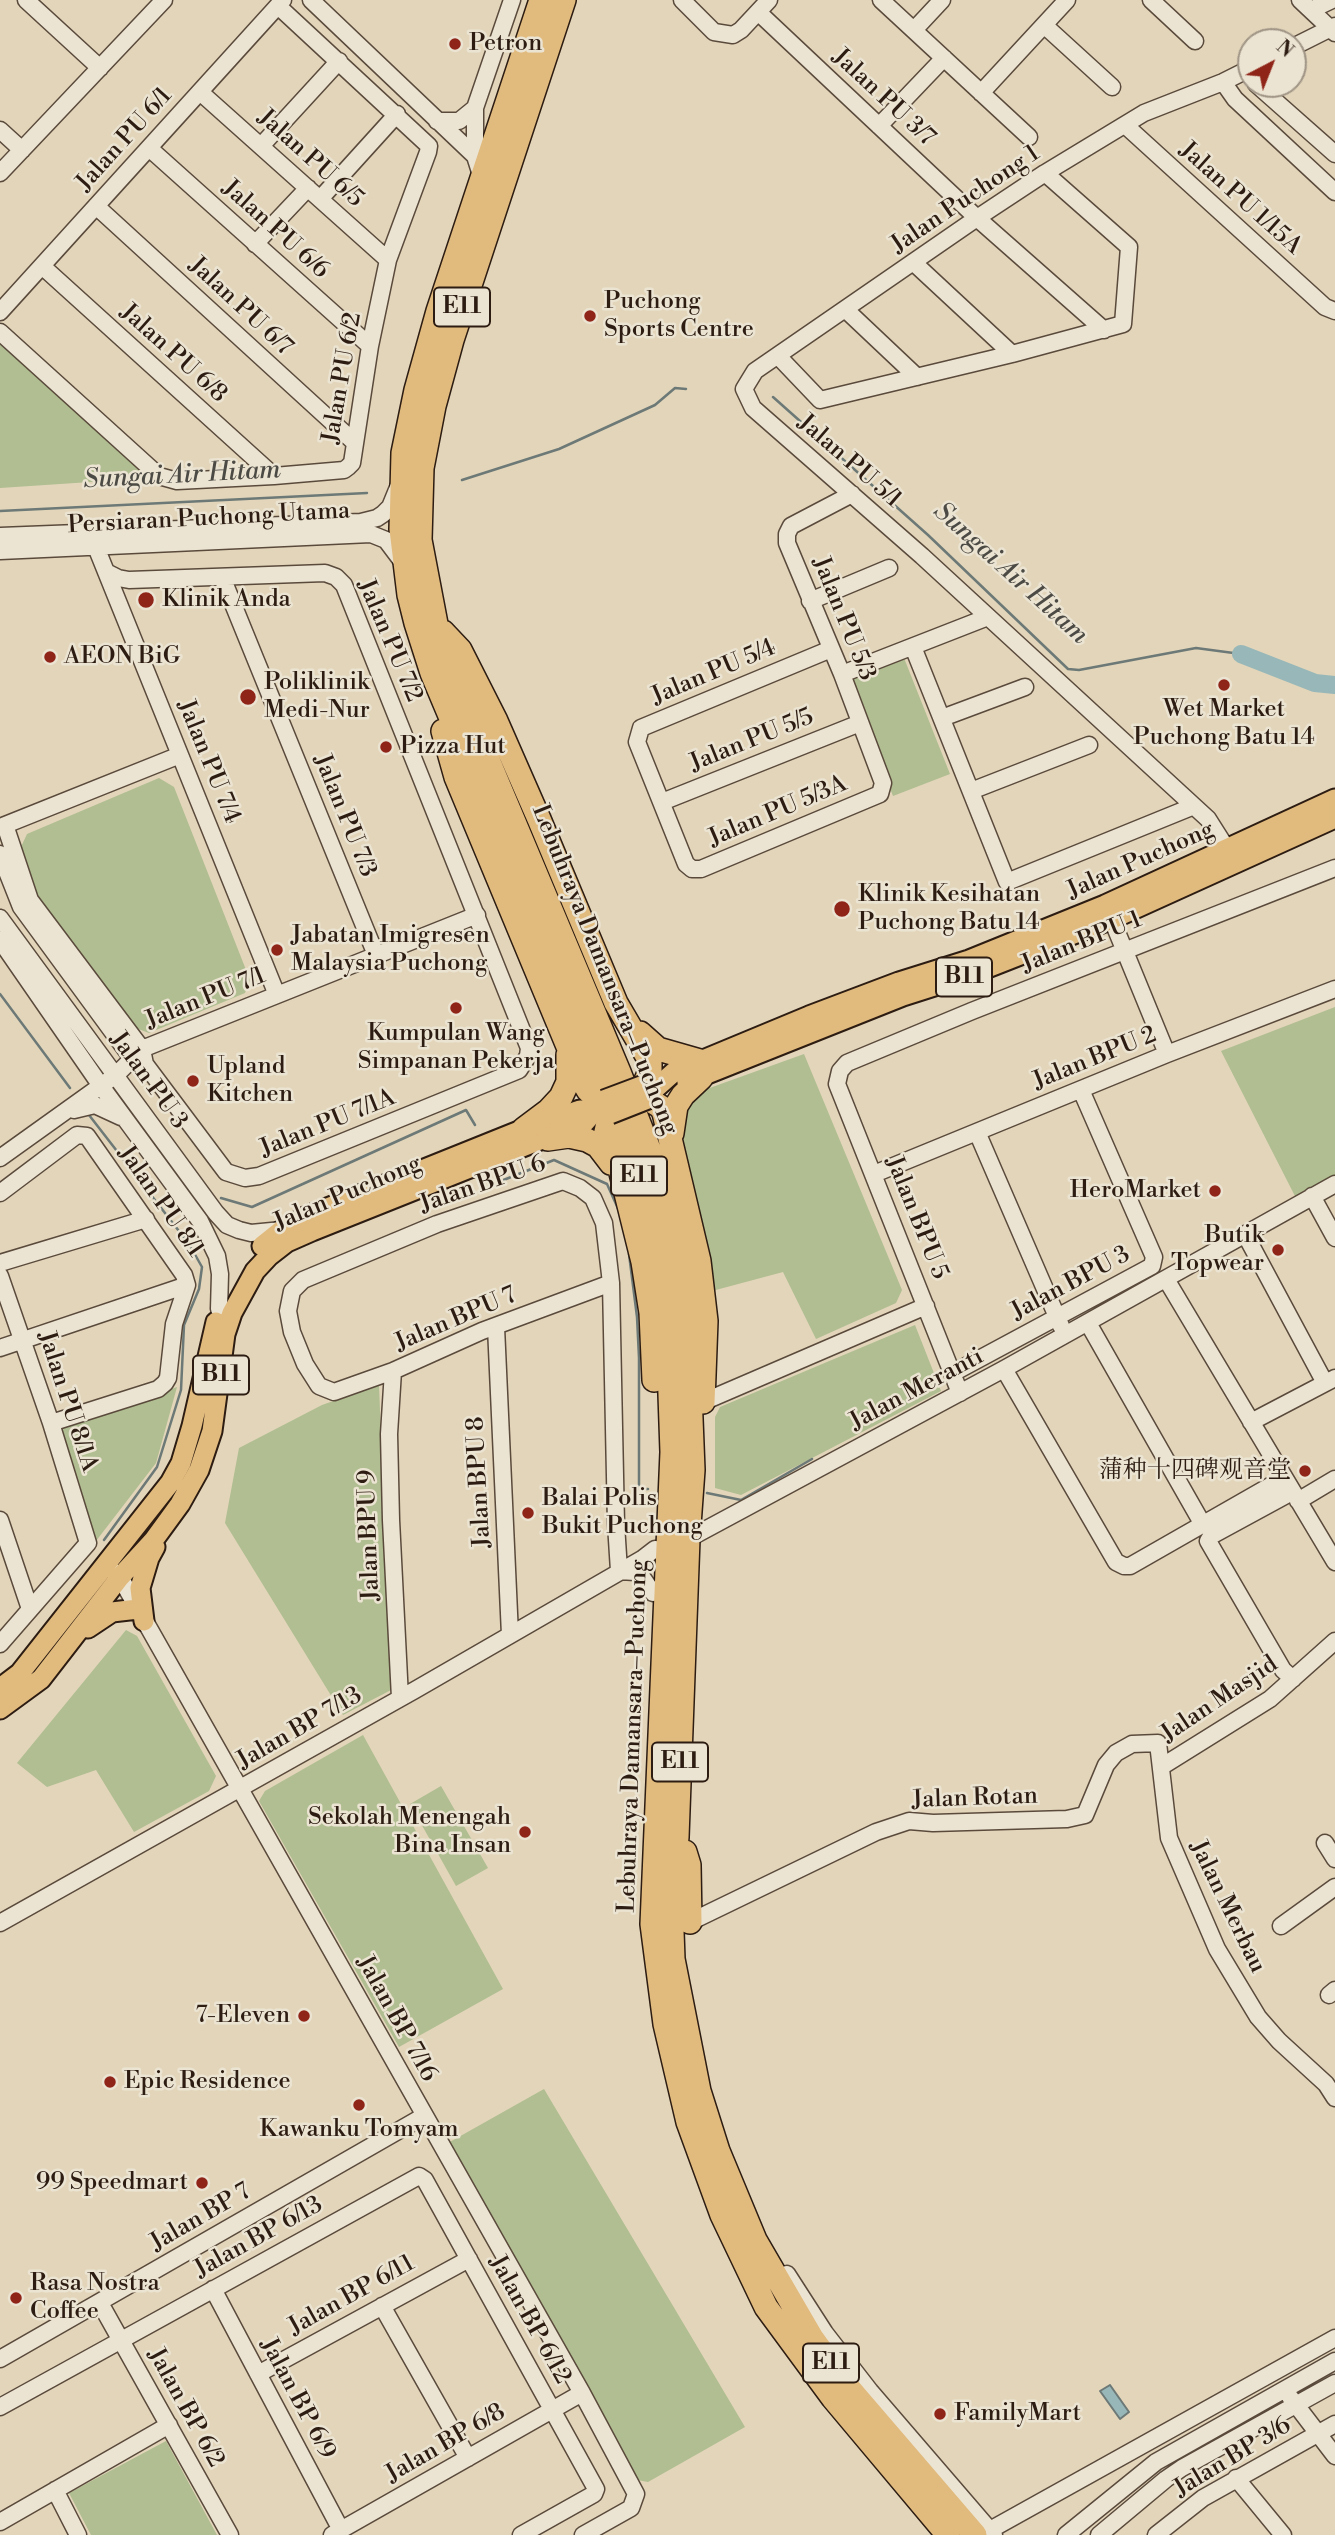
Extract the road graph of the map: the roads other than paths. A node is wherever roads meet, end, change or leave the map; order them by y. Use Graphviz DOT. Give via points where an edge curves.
graph roads {
  1 [pos="26,0"];
  2 [pos="164,0"];
  3 [pos="310,0"];
  4 [pos="512,0"];
  5 [pos="681,0"];
  6 [pos="881,0"];
  7 [pos="942,0"];
  8 [pos="1067,0"];
  9 [pos="1151,0"];
  10 [pos="1332,0"];
  11 [pos="558,2"];
  12 [pos="281,3"];
  13 [pos="1305,5"];
  14 [pos="764,6"];
  15 [pos="1044,25"];
  16 [pos="1333,29"];
  17 [pos="914,30"];
  18 [pos="1195,41"];
  19 [pos="1307,41"];
  20 [pos="944,58"];
  21 [pos="339,61"];
  22 [pos="100,68"];
  23 [pos="1237,77"];
  24 [pos="1223,82"];
  25 [pos="1112,87"];
  26 [pos="200,92"];
  27 [pos="981,93"];
  28 [pos="1272,98"];
  29 [pos="475,108"];
  30 [pos="397,114"];
  31 [pos="437,121"];
  32 [pos="1125,125"];
  33 [pos="879,126"];
  34 [pos="0,130"];
  35 [pos="1029,137"];
  36 [pos="261,146"];
  37 [pos="149,148"];
  38 [pos="22,150"];
  39 [pos="1335,154"];
  40 [pos="475,156"];
  41 [pos="0,173"];
  42 [pos="1045,173"];
  43 [pos="482,180"];
  44 [pos="1335,192"];
  45 [pos="314,193"];
  46 [pos="96,206"];
  47 [pos="976,218"];
  48 [pos="255,243"];
  49 [pos="388,260"];
  50 [pos="913,262"];
  51 [pos="42,266"];
  52 [pos="845,309"];
  53 [pos="1330,309"];
  54 [pos="0,312"];
  55 [pos="1104,330"];
  56 [pos="0,332"];
  57 [pos="370,346"];
  58 [pos="1012,354"];
  59 [pos="778,356"];
  60 [pos="917,377"];
  61 [pos="752,408"];
  62 [pos="353,441"];
  63 [pos="274,476"];
  64 [pos="402,477"];
  65 [pos="852,494"];
  66 [pos="0,536"];
  67 [pos="96,547"];
  68 [pos="0,551"];
  69 [pos="405,566"];
  70 [pos="889,569"];
  71 [pos="106,572"];
  72 [pos="222,577"];
  73 [pos="130,580"];
  74 [pos="116,596"];
  75 [pos="810,601"];
  76 [pos="988,617"];
  77 [pos="436,624"];
  78 [pos="913,647"];
  79 [pos="831,649"];
  80 [pos="432,673"];
  81 [pos="842,674"];
  82 [pos="1025,687"];
  83 [pos="942,718"];
  84 [pos="860,723"];
  85 [pos="1088,745"];
  86 [pos="180,755"];
  87 [pos="971,791"];
  88 [pos="880,794"];
  89 [pos="1335,799"];
  90 [pos="662,802"];
  91 [pos="1194,806"];
  92 [pos="1335,818"];
  93 [pos="3,826"];
  94 [pos="1227,849"];
  95 [pos="0,855"];
  96 [pos="1335,868"];
  97 [pos="692,869"];
  98 [pos="1109,912"];
  99 [pos="477,915"];
  100 [pos="0,918"];
  101 [pos="0,940"];
  102 [pos="1124,950"];
  103 [pos="376,955"];
  104 [pos="1335,989"];
  105 [pos="277,995"];
  106 [pos="616,1003"];
  107 [pos="568,1045"];
  108 [pos="74,1047"];
  109 [pos="1167,1054"];
  110 [pos="140,1057"];
  111 [pos="847,1062"];
  112 [pos="701,1069"];
  113 [pos="116,1074"];
  114 [pos="101,1086"];
  115 [pos="649,1090"];
  116 [pos="1081,1090"];
  117 [pos="603,1108"];
  118 [pos="65,1112"];
  119 [pos="127,1121"];
  120 [pos="524,1129"];
  121 [pos="977,1132"];
  122 [pos="548,1139"];
  123 [pos="671,1140"];
  124 [pos="0,1158"];
  125 [pos="874,1174"];
  126 [pos="1335,1184"];
  127 [pos="625,1186"];
  128 [pos="391,1191"];
  129 [pos="0,1193"];
  130 [pos="1312,1196"];
  131 [pos="146,1219"];
  132 [pos="282,1230"];
  133 [pos="1245,1234"];
  134 [pos="1335,1238"];
  135 [pos="0,1264"];
  136 [pos="0,1276"];
  137 [pos="1166,1279"];
  138 [pos="611,1283"];
  139 [pos="187,1285"];
  140 [pos="926,1306"];
  141 [pos="219,1309"];
  142 [pos="1057,1317"];
  143 [pos="1088,1322"];
  144 [pos="496,1326"];
  145 [pos="1065,1335"];
  146 [pos="22,1340"];
  147 [pos="0,1348"];
  148 [pos="1004,1369"];
  149 [pos="393,1371"];
  150 [pos="705,1371"];
  151 [pos="953,1373"];
  152 [pos="1330,1380"];
  153 [pos="319,1386"];
  154 [pos="730,1389"];
  155 [pos="960,1393"];
  156 [pos="703,1402"];
  157 [pos="1251,1422"];
  158 [pos="51,1423"];
  159 [pos="693,1470"];
  160 [pos="1335,1479"];
  161 [pos="1292,1490"];
  162 [pos="180,1504"];
  163 [pos="0,1520"];
  164 [pos="1202,1523"];
  165 [pos="688,1539"];
  166 [pos="655,1549"];
  167 [pos="1335,1562"];
  168 [pos="113,1571"];
  169 [pos="620,1571"];
  170 [pos="653,1593"];
  171 [pos="30,1609"];
  172 [pos="141,1615"];
  173 [pos="510,1636"];
  174 [pos="1335,1641"];
  175 [pos="0,1644"];
  176 [pos="56,1659"];
  177 [pos="1293,1679"];
  178 [pos="0,1688"];
  179 [pos="400,1698"];
  180 [pos="0,1709"];
  181 [pos="659,1717"];
  182 [pos="1158,1743"];
  183 [pos="1161,1767"];
  184 [pos="240,1789"];
  185 [pos="677,1837"];
  186 [pos="1325,1843"];
  187 [pos="1335,1859"];
  188 [pos="1335,1887"];
  189 [pos="690,1922"];
  190 [pos="0,1923"];
  191 [pos="1281,1926"];
  192 [pos="1332,2087"];
  193 [pos="425,2116"];
  194 [pos="419,2176"];
  195 [pos="469,2259"];
  196 [pos="213,2289"];
  197 [pos="100,2303"];
  198 [pos="382,2306"];
  199 [pos="1335,2338"];
  200 [pos="121,2339"];
  201 [pos="0,2359"];
  202 [pos="1335,2361"];
  203 [pos="258,2374"];
  204 [pos="1270,2374"];
  205 [pos="1335,2383"];
  206 [pos="1284,2390"];
  207 [pos="582,2393"];
  208 [pos="1233,2395"];
  209 [pos="1296,2405"];
  210 [pos="0,2407"];
  211 [pos="552,2410"];
  212 [pos="1244,2412"];
  213 [pos="1199,2414"];
  214 [pos="1335,2424"];
  215 [pos="169,2425"];
  216 [pos="1209,2431"];
  217 [pos="1317,2434"];
  218 [pos="1335,2456"];
  219 [pos="468,2458"];
  220 [pos="1236,2478"];
  221 [pos="55,2490"];
  222 [pos="0,2522"];
  223 [pos="336,2533"];
  224 [pos="986,2533"];
  225 [pos="1160,2534"];
  226 [pos="78,2535"];
  227 [pos="230,2535"];
  228 [pos="521,2535"];
  229 [pos="583,2535"];
  230 [pos="948,2535"];
  231 [pos="1066,2535"];
  232 [pos="1098,2535"];
  233 [pos="1283,2535"];
  1 -- 22 [label="street"];
  2 -- 22 [label="street"];
  3 -- 31 [label="street"];
  4 -- 29 [label="street"];
  5 -- 14 [label="street" via="714,32 733,35"];
  6 -- 17 [label="street"];
  7 -- 17 [label="street"];
  8 -- 15 [label="street"];
  9 -- 18 [label="street"];
  10 -- 13 [label="street"];
  11 -- 43 [label="highway, Lebuhraya Damansara–Puchong / E11"];
  11 -- 77 [label="highway, Lebuhraya Damansara–Puchong / E11" via="433,406 422,468 419,530"];
  12 -- 21 [label="street, Jalan PU 6/2"];
  12 -- 26 [label="street, Jalan PU 6/1"];
  13 -- 16 [label="street"];
  14 -- 33 [label="street, Jalan PU 3/7"];
  15 -- 25 [label="street"];
  15 -- 27 [label="street"];
  16 -- 19 [label="street"];
  17 -- 20 [label="street"];
  20 -- 27 [label="street"];
  20 -- 33 [label="street"];
  21 -- 30 [label="street, Jalan PU 6/2"];
  21 -- 36 [label="street"];
  22 -- 38 [label="street"];
  23 -- 24 [label="street, Jalan Puchong 1"];
  24 -- 32 [label="street, Jalan Puchong 1"];
  24 -- 44 [label="street" via="1235,99"];
  26 -- 36 [label="street, Jalan PU 6/5"];
  26 -- 37 [label="street, Jalan PU 6/1"];
  27 -- 35 [label="street"];
  28 -- 39 [label="street"];
  29 -- 31 [label="street" via="459,121"];
  29 -- 40 [label="street"];
  30 -- 45 [label="street"];
  30 -- 49 [label="street, Jalan PU 6/2" via="426,140 429,149"];
  31 -- 40 [label="street"];
  32 -- 42 [label="street, Jalan Puchong 1"];
  32 -- 53 [label="street, Jalan PU 1/15A"];
  33 -- 47 [label="street, Jalan PU 3/7"];
  34 -- 38 [label="street"];
  36 -- 45 [label="street, Jalan PU 6/5"];
  37 -- 46 [label="street, Jalan PU 6/1"];
  37 -- 48 [label="street, Jalan PU 6/6"];
  38 -- 41 [label="street"];
  40 -- 43 [label="street"];
  42 -- 47 [label="street, Jalan Puchong 1"];
  42 -- 55 [label="street" via="1129,247 1123,324"];
  43 -- 64 [label="highway, Lebuhraya Damansara–Puchong / E11" via="416,390"];
  45 -- 48 [label="street"];
  45 -- 49 [label="street, Jalan PU 6/5"];
  46 -- 51 [label="street, Jalan PU 6/1"];
  46 -- 62 [label="street, Jalan PU 6/7"];
  47 -- 50 [label="street, Jalan Puchong 1"];
  47 -- 55 [label="street, Jalan PU 3/7"];
  48 -- 57 [label="street, Jalan PU 6/6"];
  49 -- 57 [label="street, Jalan PU 6/2"];
  50 -- 52 [label="street, Jalan Puchong 1"];
  50 -- 58 [label="street"];
  51 -- 54 [label="street, Jalan PU 6/1"];
  51 -- 63 [label="street, Jalan PU 6/8"];
  52 -- 59 [label="street, Jalan Puchong 1"];
  52 -- 60 [label="street"];
  55 -- 58 [label="street"];
  56 -- 63 [label="street, Jalan PU 6/2" via="159,476 177,481"];
  57 -- 62 [label="street, Jalan PU 6/2"];
  58 -- 60 [label="street"];
  59 -- 60 [label="street" via="821,400"];
  59 -- 61 [label="street, Jalan Puchong 1" via="748,379 744,389"];
  61 -- 65 [label="street, Jalan PU 5/1"];
  62 -- 63 [label="street, Jalan PU 6/2" via="352,463 344,470"];
  64 -- 66 [label="street, Persiaran Puchong Utama" via="390,507 377,518 360,523"];
  64 -- 69 [label="highway, Lebuhraya Damansara–Puchong / E11"];
  65 -- 75 [label="street, Jalan PU 5/3" via="791,526 787,534"];
  65 -- 76 [label="street, Jalan PU 5/1"];
  67 -- 68 [label="street, Persiaran Puchong Utama"];
  67 -- 69 [label="street, Persiaran Puchong Utama" via="371,534 386,540"];
  67 -- 71 [label="street, Jalan PU 7/4"];
  69 -- 80 [label="highway, Lebuhraya Damansara–Puchong / E11" via="415,623"];
  70 -- 75 [label="street"];
  71 -- 73 [label="street, Jalan PU 7/2"];
  71 -- 74 [label="street, Jalan PU 7/4"];
  72 -- 73 [label="street, Jalan PU 7/2"];
  72 -- 99 [label="street, Jalan PU 7/2" via="325,573 344,585"];
  72 -- 103 [label="street, Jalan PU 7/3"];
  73 -- 74 [label="street" via="120,585"];
  74 -- 86 [label="street, Jalan PU 7/4"];
  75 -- 79 [label="street, Jalan PU 5/3"];
  76 -- 78 [label="street"];
  76 -- 91 [label="street, Jalan PU 5/1"];
  77 -- 106 [label="highway" via="460,650 496,721"];
  77 -- 159 [label="highway, Lebuhraya Damansara–Puchong / E11" via="449,667 661,1180 679,1257"];
  78 -- 81 [label="street"];
  78 -- 83 [label="street"];
  79 -- 81 [label="street, Jalan PU 5/3"];
  79 -- 90 [label="street, Jalan PU 5/4" via="641,728 637,742"];
  80 -- 107 [label="highway" via="456,777"];
  80 -- 181 [label="highway, Lebuhraya Damansara–Puchong / E11" via="603,1079 639,1174 657,1247 668,1337 672,1452"];
  81 -- 84 [label="street, Jalan PU 5/3"];
  82 -- 83 [label="street"];
  83 -- 87 [label="street"];
  84 -- 88 [label="street, Jalan PU 5/3" via="883,783"];
  84 -- 90 [label="street, Jalan PU 5/5"];
  85 -- 87 [label="street"];
  86 -- 93 [label="street"];
  86 -- 105 [label="street, Jalan PU 7/4"];
  87 -- 91 [label="street" via="1007,882"];
  88 -- 97 [label="street, Jalan PU 5/3A"];
  89 -- 94 [label="main road, Jalan Puchong / B11"];
  90 -- 97 [label="street, Jalan PU 5/4"];
  91 -- 94 [label="street, Jalan PU 5/1"];
  92 -- 98 [label="main road, Jalan Puchong / B11"];
  93 -- 110 [label="street, Jalan PU 7/1A" via="30,900"];
  94 -- 98 [label="main road, Jalan Puchong / B11"];
  95 -- 110 [label="street" via="21,907"];
  96 -- 102 [label="street, Jalan BPU 1"];
  98 -- 102 [label="street"];
  98 -- 112 [label="main road, Jalan Puchong / B11" via="899,982 813,1024"];
  99 -- 103 [label="street, Jalan PU 7/1"];
  99 -- 110 [label="street, Jalan PU 7/1A" via="528,1048 519,1070 245,1178 226,1172"];
  100 -- 113 [label="street, Jalan PU 3"];
  101 -- 108 [label="street, Jalan PU 3"];
  102 -- 109 [label="street"];
  102 -- 111 [label="street, Jalan BPU 1"];
  103 -- 105 [label="street, Jalan PU 7/1"];
  104 -- 109 [label="street, Jalan BPU 2"];
  105 -- 110 [label="street, Jalan PU 7/1"];
  106 -- 112 [label="highway" via="658,1049"];
  106 -- 115 [label="highway" via="650,1061"];
  107 -- 117 [label="highway" via="588,1090"];
  107 -- 120 [label="highway" via="568,1082 561,1097"];
  108 -- 114 [label="street, Jalan PU 3"];
  108 -- 118 [label="street" via="84,1084"];
  109 -- 116 [label="street, Jalan BPU 2"];
  110 -- 113 [label="street, Jalan PU 7/1"];
  111 -- 125 [label="street, Jalan BPU 5" via="837,1084"];
  112 -- 115 [label="main road, Jalan Puchong / B11" via="677,1085"];
  112 -- 123 [label="highway" via="676,1106"];
  113 -- 114 [label="street, Jalan PU 7/1"];
  113 -- 132 [label="street, Jalan PU 3" via="227,1225 251,1233"];
  114 -- 118 [label="street, Jalan PU 7/1"];
  114 -- 119 [label="street, Jalan PU 3"];
  115 -- 117 [label="main road, Jalan Puchong / B11, bridge"];
  115 -- 123 [label="highway" via="664,1113"];
  116 -- 121 [label="street, Jalan BPU 2"];
  116 -- 142 [label="street, Jalan BPU 3" via="1154,1258 1146,1270"];
  117 -- 120 [label="main road, Jalan Puchong / B11" via="580,1110"];
  117 -- 122 [label="main road, Jalan Puchong / B11"];
  117 -- 127 [label="highway" via="605,1136"];
  118 -- 119 [label="street" via="95,1105"];
  118 -- 124 [label="street, Jalan PU 7/1"];
  119 -- 141 [label="street, Jalan PU 3" via="211,1241 220,1274"];
  120 -- 128 [label="main road, Jalan Puchong / B11"];
  121 -- 125 [label="street, Jalan BPU 2"];
  121 -- 142 [label="street"];
  122 -- 127 [label="highway" via="569,1136 598,1146"];
  122 -- 128 [label="main road, Jalan Puchong / B11"];
  123 -- 150 [label="highway" via="699,1261 706,1321"];
  125 -- 140 [label="street, Jalan BPU 5"];
  126 -- 130 [label="street, Jalan Meranti"];
  127 -- 166 [label="highway" via="651,1313"];
  128 -- 132 [label="main road, Jalan Puchong / B11" via="305,1217"];
  128 -- 162 [label="main road, Jalan Puchong / B11" via="287,1242 255,1272 225,1334 212,1430 199,1470"];
  129 -- 131 [label="street, Jalan PU 8/1" via="82,1134"];
  130 -- 133 [label="street, Jalan Meranti"];
  130 -- 134 [label="street"];
  131 -- 135 [label="street"];
  131 -- 139 [label="street, Jalan PU 8/1"];
  132 -- 141 [label="main road, Jalan Puchong / B11" via="247,1262"];
  133 -- 137 [label="street, Jalan Meranti"];
  133 -- 152 [label="street"];
  136 -- 146 [label="street, Jalan PU 8/1A"];
  137 -- 143 [label="street, Jalan Meranti"];
  137 -- 157 [label="street"];
  138 -- 144 [label="street, Jalan BPU 7"];
  138 -- 153 [label="street, Jalan BPU 6" via="604,1223 593,1198 563,1181 437,1224 303,1280 292,1291 288,1311 292,1332 304,1364"];
  138 -- 169 [label="street, Jalan BPU 6"];
  139 -- 146 [label="street"];
  139 -- 158 [label="street, Jalan PU 8/1" via="174,1324 165,1383"];
  140 -- 151 [label="street, Jalan BPU 5"];
  140 -- 154 [label="street"];
  141 -- 168 [label="main road, Jalan Puchong / B11" via="181,1464"];
  142 -- 145 [label="street"];
  142 -- 151 [label="street, Jalan BPU 3"];
  143 -- 145 [label="street, Jalan Meranti"];
  143 -- 164 [label="street"];
  144 -- 149 [label="street, Jalan BPU 7"];
  144 -- 173 [label="street, Jalan BPU 8"];
  145 -- 148 [label="street, Jalan Meranti"];
  146 -- 147 [label="street"];
  146 -- 158 [label="street, Jalan PU 8/1A"];
  148 -- 155 [label="street, Jalan Meranti"];
  148 -- 164 [label="street" via="1116,1562 1130,1566"];
  149 -- 153 [label="street, Jalan BPU 7" via="334,1392"];
  149 -- 179 [label="street, Jalan BPU 9" via="389,1434"];
  150 -- 154 [label="street"];
  150 -- 156 [label="highway"];
  151 -- 155 [label="street, Jalan BPU 5"];
  152 -- 157 [label="street"];
  154 -- 156 [label="street"];
  155 -- 165 [label="street, Jalan Meranti"];
  156 -- 159 [label="highway"];
  157 -- 161 [label="street"];
  158 -- 171 [label="street, Jalan PU 8/1A" via="88,1543"];
  159 -- 165 [label="highway, Lebuhraya Damansara–Puchong / E11"];
  160 -- 161 [label="street"];
  161 -- 164 [label="street"];
  161 -- 167 [label="street"];
  161 -- 177 [label="street" via="1208,1541 1283,1670"];
  162 -- 168 [label="main road, Jalan Puchong / B11" via="153,1541"];
  162 -- 172 [label="main road" via="149,1558 140,1588"];
  163 -- 171 [label="street"];
  165 -- 185 [label="highway, Lebuhraya Damansara–Puchong / E11"];
  166 -- 169 [label="street, Jalan BP 7/13"];
  166 -- 170 [label="highway"];
  168 -- 172 [label="street, Jalan BP 7/16"];
  168 -- 176 [label="main road, Jalan Puchong / B11"];
  168 -- 178 [label="main road, Jalan Puchong / B11" via="20,1673"];
  169 -- 170 [label="street" via="635,1572"];
  169 -- 173 [label="street, Jalan BP 7/13"];
  170 -- 181 [label="highway"];
  171 -- 175 [label="street"];
  172 -- 176 [label="main road" via="112,1612"];
  172 -- 184 [label="street, Jalan BP 7/16"];
  173 -- 179 [label="street, Jalan BP 7/13"];
  174 -- 177 [label="street, Jalan Masjid"];
  176 -- 180 [label="main road, Jalan Puchong / B11" via="41,1679"];
  177 -- 183 [label="street, Jalan Masjid" via="1270,1699"];
  179 -- 184 [label="street, Jalan BP 7/13"];
  181 -- 230 [label="highway, Lebuhraya Damansara–Puchong / E11" via="652,1924 665,2024 703,2170 766,2307 833,2398"];
  182 -- 183 [label="street, Jalan Merbau"];
  182 -- 189 [label="street, Jalan Rotan" via="1132,1744 1115,1753 1085,1815 909,1821 876,1832"];
  183 -- 192 [label="street, Jalan Merbau" via="1169,1838 1217,1950 1258,2017"];
  184 -- 190 [label="street, Jalan BP 7/13"];
  184 -- 193 [label="street, Jalan BP 7/16"];
  185 -- 189 [label="highway" via="689,1865"];
  185 -- 224 [label="highway, Lebuhraya Damansara–Puchong / E11" via="671,1903 673,1959 699,2091 755,2240 812,2338 847,2386"];
  186 -- 187 [label="street"];
  188 -- 191 [label="street"];
  193 -- 197 [label="street, Jalan BP 7"];
  193 -- 207 [label="street, Jalan BP 7/16"];
  194 -- 195 [label="street, Jalan BP 6/12"];
  194 -- 196 [label="street, Jalan BP 6/13"];
  195 -- 198 [label="street, Jalan BP 6/11"];
  195 -- 211 [label="street, Jalan BP 6/12"];
  196 -- 200 [label="street, Jalan BP 6/13"];
  196 -- 203 [label="street, Jalan BP 6/9"];
  197 -- 200 [label="street, Jalan BP 6/2"];
  197 -- 201 [label="street, Jalan BP 7"];
  198 -- 203 [label="street, Jalan BP 6/11"];
  198 -- 219 [label="street"];
  199 -- 204 [label="street"];
  200 -- 210 [label="street, Jalan BP 6/13"];
  200 -- 215 [label="street, Jalan BP 6/2"];
  202 -- 206 [label="street"];
  203 -- 223 [label="street, Jalan BP 6/9"];
  204 -- 206 [label="street"];
  204 -- 208 [label="street"];
  205 -- 209 [label="street"];
  206 -- 209 [label="street"];
  206 -- 212 [label="street"];
  207 -- 211 [label="street, Jalan BP 6/8"];
  207 -- 229 [label="street, Jalan BP 7/16" via="636,2494 631,2508"];
  208 -- 212 [label="street"];
  208 -- 213 [label="street"];
  209 -- 217 [label="street"];
  209 -- 232 [label="street" via="1166,2479"];
  211 -- 219 [label="street, Jalan BP 6/8"];
  211 -- 228 [label="street, Jalan BP 6/12" via="596,2489"];
  212 -- 216 [label="street"];
  213 -- 216 [label="street"];
  213 -- 224 [label="street"];
  214 -- 217 [label="street, Jalan BP 3/6"];
  215 -- 221 [label="street"];
  215 -- 227 [label="street, Jalan BP 6/2"];
  216 -- 231 [label="street" via="1156,2462"];
  217 -- 218 [label="street"];
  217 -- 220 [label="street, Jalan BP 3/6"];
  219 -- 223 [label="street, Jalan BP 6/8"];
  220 -- 225 [label="street, Jalan BP 3/6"];
  220 -- 233 [label="street"];
  221 -- 222 [label="street"];
  221 -- 226 [label="street"];
}
